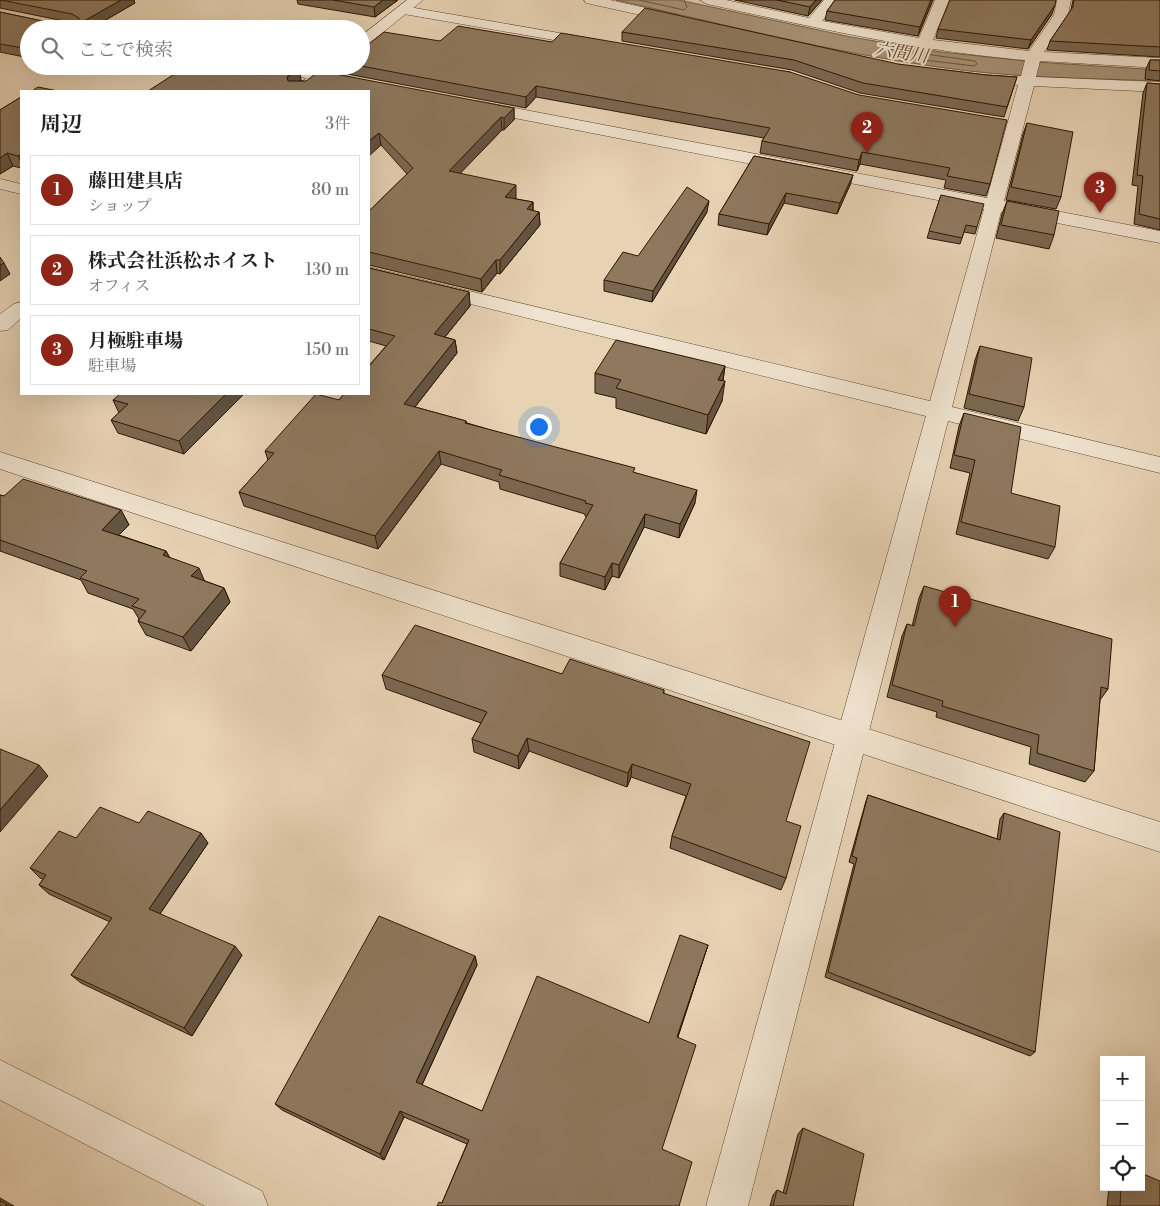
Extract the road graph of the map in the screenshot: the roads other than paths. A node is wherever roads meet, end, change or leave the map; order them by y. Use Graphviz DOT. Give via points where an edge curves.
graph roads {
  1 [pos="416,0"];
  2 [pos="591,0"];
  3 [pos="707,0"];
  4 [pos="831,0"];
  5 [pos="942,0"];
  6 [pos="1064,0"];
  7 [pos="404,10"];
  8 [pos="695,23"];
  9 [pos="813,23"];
  10 [pos="370,36"];
  11 [pos="924,43"];
  12 [pos="607,45"];
  13 [pos="1160,63"];
  14 [pos="1030,68"];
  15 [pos="320,75"];
  16 [pos="336,75"];
  17 [pos="992,79"];
  18 [pos="361,84"];
  19 [pos="1160,87"];
  20 [pos="301,90"];
  21 [pos="458,102"];
  22 [pos="0,184"];
  23 [pos="20,189"];
  24 [pos="994,205"];
  25 [pos="1160,237"];
  26 [pos="370,273"];
  27 [pos="20,309"];
  28 [pos="0,325"];
  29 [pos="939,412"];
  30 [pos="0,460"];
  31 [pos="1160,465"];
  32 [pos="852,737"];
  33 [pos="1160,838"];
  34 [pos="0,1079"];
  35 [pos="247,1206"];
  36 [pos="727,1206"];
  1 -- 7 [label="street"];
  2 -- 8 [label="street"];
  3 -- 9 [label="street"];
  4 -- 9 [label="street"];
  5 -- 11 [label="street"];
  6 -- 14 [label="street" via="1061,15"];
  7 -- 10 [label="street"];
  7 -- 12 [label="street"];
  9 -- 11 [label="street"];
  11 -- 14 [label="street"];
  13 -- 14 [label="street"];
  14 -- 17 [label="street"];
  14 -- 19 [label="street"];
  14 -- 24 [label="street" via="1010,125"];
  15 -- 20 [label="street"];
  16 -- 18 [label="street"];
  21 -- 24 [label="street"];
  22 -- 23 [label="street"];
  24 -- 25 [label="street"];
  24 -- 29 [label="street"];
  26 -- 29 [label="street"];
  27 -- 28 [label="street"];
  29 -- 31 [label="street"];
  29 -- 32 [label="street"];
  30 -- 32 [label="street"];
  32 -- 33 [label="street"];
  32 -- 36 [label="street"];
  34 -- 35 [label="street"];
}
